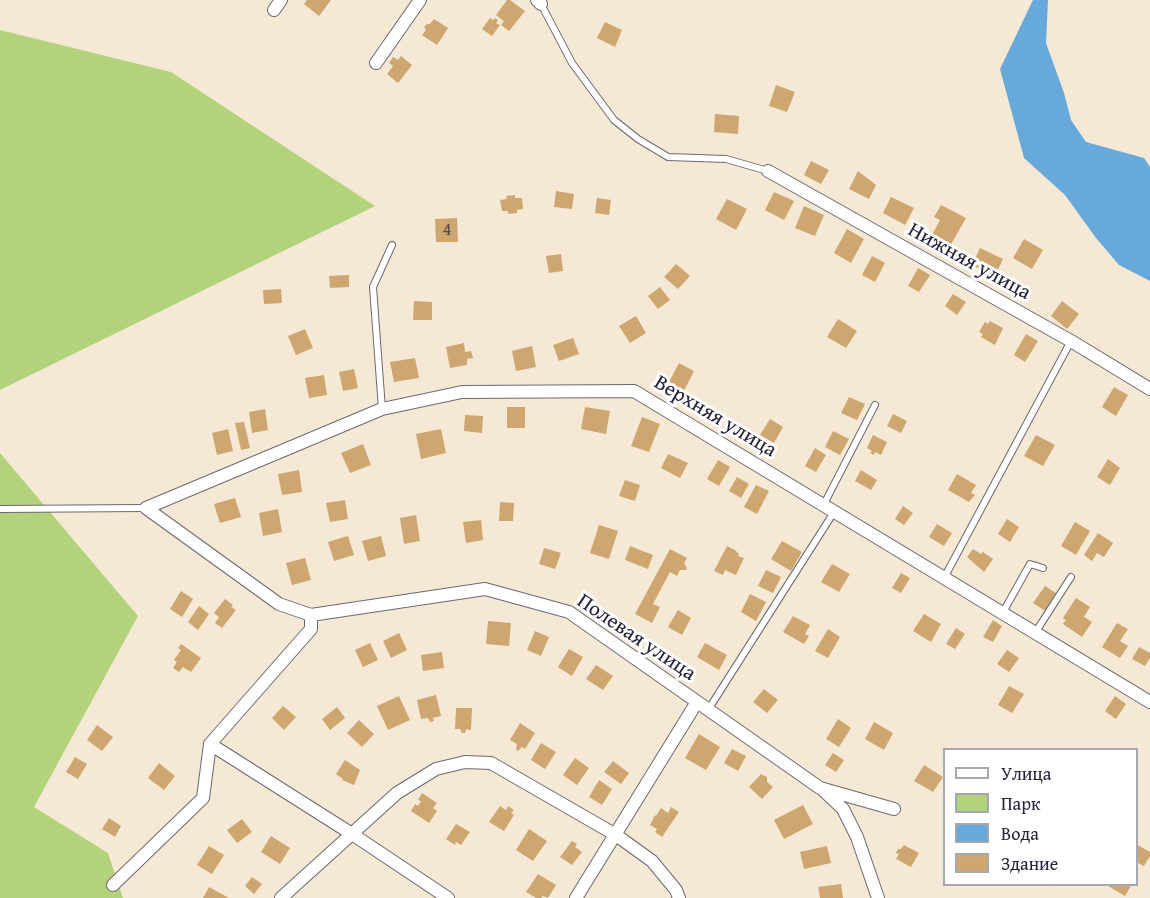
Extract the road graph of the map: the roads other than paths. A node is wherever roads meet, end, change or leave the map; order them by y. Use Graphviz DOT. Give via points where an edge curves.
graph roads {
  1 [pos="420,0"];
  2 [pos="539,2"];
  3 [pos="376,63"];
  4 [pos="768,171"];
  5 [pos="392,245"];
  6 [pos="1071,342"];
  7 [pos="1150,389"];
  8 [pos="874,405"];
  9 [pos="382,409"];
  10 [pos="146,508"];
  11 [pos="0,509"];
  12 [pos="828,509"];
  13 [pos="1042,568"];
  14 [pos="1071,577"];
  15 [pos="943,578"];
  16 [pos="1002,614"];
  17 [pos="311,615"];
  18 [pos="1035,633"];
  19 [pos="1149,698"];
  20 [pos="703,706"];
  21 [pos="210,744"];
  22 [pos="820,788"];
  23 [pos="894,809"];
  24 [pos="352,834"];
  25 [pos="616,836"];
  26 [pos="114,885"];
  27 [pos="281,898"];
  28 [pos="448,898"];
  29 [pos="576,898"];
  30 [pos="679,898"];
  31 [pos="878,898"];
  1 -- 3 [label="street"];
  2 -- 4 [label="lane" via="572,63 614,120 638,139 668,158 726,159"];
  4 -- 6 [label="street, Нижняя улица"];
  5 -- 9 [label="lane" via="373,287"];
  6 -- 7 [label="street, Нижняя улица"];
  6 -- 15 [label="lane"];
  8 -- 12 [label="lane"];
  9 -- 10 [label="street, Верхняя улица"];
  9 -- 12 [label="street, Верхняя улица" via="462,392 634,391"];
  10 -- 11 [label="lane"];
  10 -- 17 [label="street, Полевая улица" via="279,604"];
  12 -- 15 [label="street, Верхняя улица"];
  12 -- 20 [label="lane"];
  13 -- 16 [label="lane" via="1030,564"];
  14 -- 18 [label="lane"];
  15 -- 16 [label="street, Верхняя улица"];
  16 -- 18 [label="street, Верхняя улица"];
  17 -- 20 [label="street, Полевая улица" via="485,589 569,612"];
  17 -- 21 [label="street" via="311,629"];
  18 -- 19 [label="street, Верхняя улица"];
  20 -- 22 [label="street, Полевая улица"];
  20 -- 25 [label="street"];
  21 -- 24 [label="street"];
  21 -- 26 [label="street" via="203,798"];
  22 -- 23 [label="street, Полевая улица"];
  22 -- 31 [label="street" via="843,809"];
  24 -- 25 [label="street" via="397,793 436,769 465,762 491,763"];
  24 -- 27 [label="street"];
  24 -- 28 [label="street"];
  25 -- 29 [label="street"];
  25 -- 30 [label="street" via="652,861"];
}
